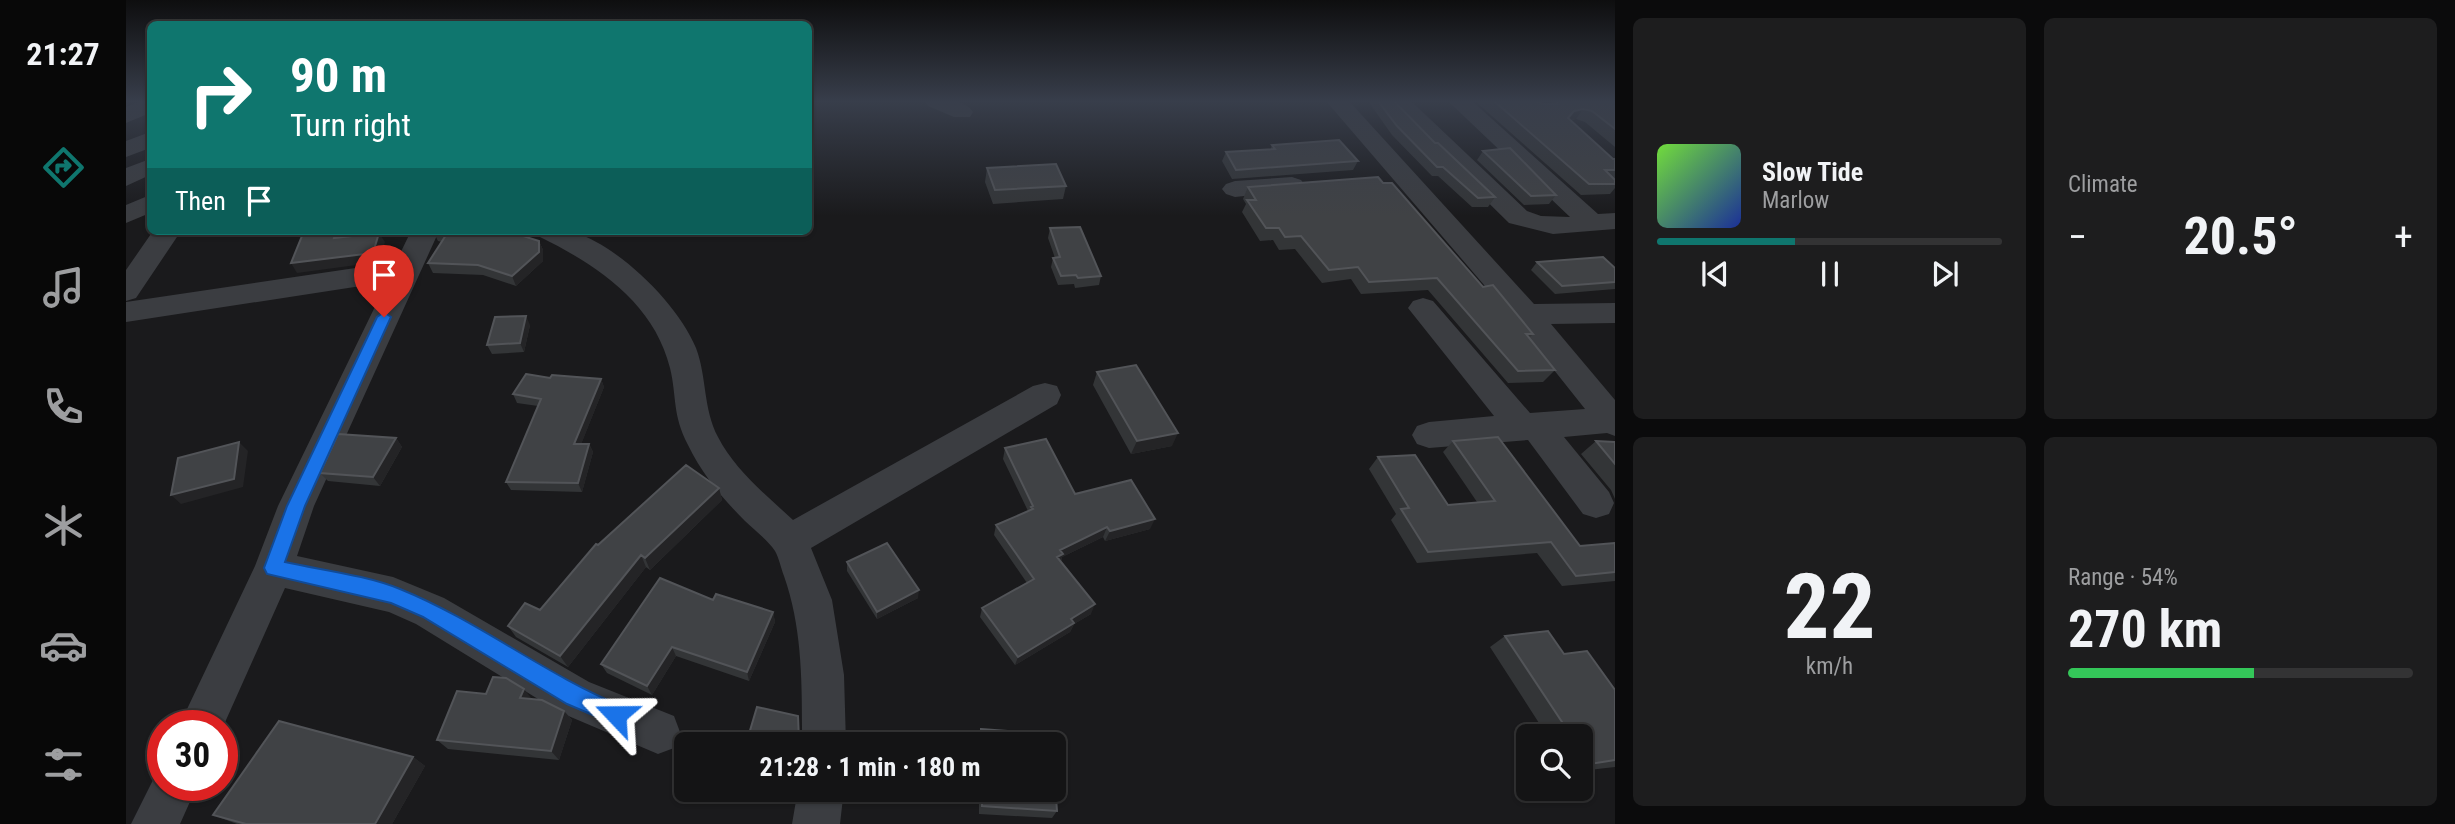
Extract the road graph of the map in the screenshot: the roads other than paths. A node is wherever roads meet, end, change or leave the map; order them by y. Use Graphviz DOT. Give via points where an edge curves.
graph roads {
  1 [pos="1385,139"];
  2 [pos="1422,139"];
  3 [pos="1504,139"];
  4 [pos="147,140"];
  5 [pos="126,150"];
  6 [pos="147,152"];
  7 [pos="126,162"];
  8 [pos="147,168"];
  9 [pos="126,178"];
  10 [pos="1313,183"];
  11 [pos="1235,189"];
  12 [pos="147,205"];
  13 [pos="126,215"];
  14 [pos="1604,222"];
  15 [pos="164,235"];
  16 [pos="423,235"];
  17 [pos="559,235"];
  18 [pos="407,270"];
  19 [pos="126,291"];
  20 [pos="1423,308"];
  21 [pos="126,312"];
  22 [pos="1615,313"];
  23 [pos="1526,314"];
  24 [pos="1045,395"];
  25 [pos="1614,421"];
  26 [pos="1528,426"];
  27 [pos="1429,435"];
  28 [pos="1595,503"];
  29 [pos="790,541"];
  30 [pos="274,568"];
  31 [pos="208,710"];
  32 [pos="658,732"];
  33 [pos="824,732"];
  34 [pos="166,801"];
  35 [pos="819,802"];
  36 [pos="155,824"];
  37 [pos="816,824"];
  1 -- 23 [label="street" via="1391,177"];
  2 -- 14 [label="street" via="1528,223"];
  3 -- 14 [label="street"];
  4 -- 5 [label="street"];
  6 -- 7 [label="street"];
  8 -- 9 [label="street"];
  10 -- 11 [label="street"];
  12 -- 13 [label="street"];
  15 -- 19 [label="street"];
  16 -- 18 [label="street"];
  17 -- 29 [label="street" via="615,269 659,312 677,338 690,406 707,449 738,491"];
  18 -- 21 [label="street"];
  18 -- 30 [label="street" via="296,506"];
  20 -- 26 [label="street"];
  22 -- 23 [label="street"];
  23 -- 25 [label="street"];
  24 -- 29 [label="street"];
  25 -- 26 [label="street"];
  26 -- 27 [label="street"];
  26 -- 28 [label="street"];
  29 -- 33 [label="street" via="812,600 823,675"];
  30 -- 31 [label="street"];
  30 -- 32 [label="street" via="393,595 430,611 574,697"];
  34 -- 36 [label="street"];
  35 -- 37 [label="street"];
}
